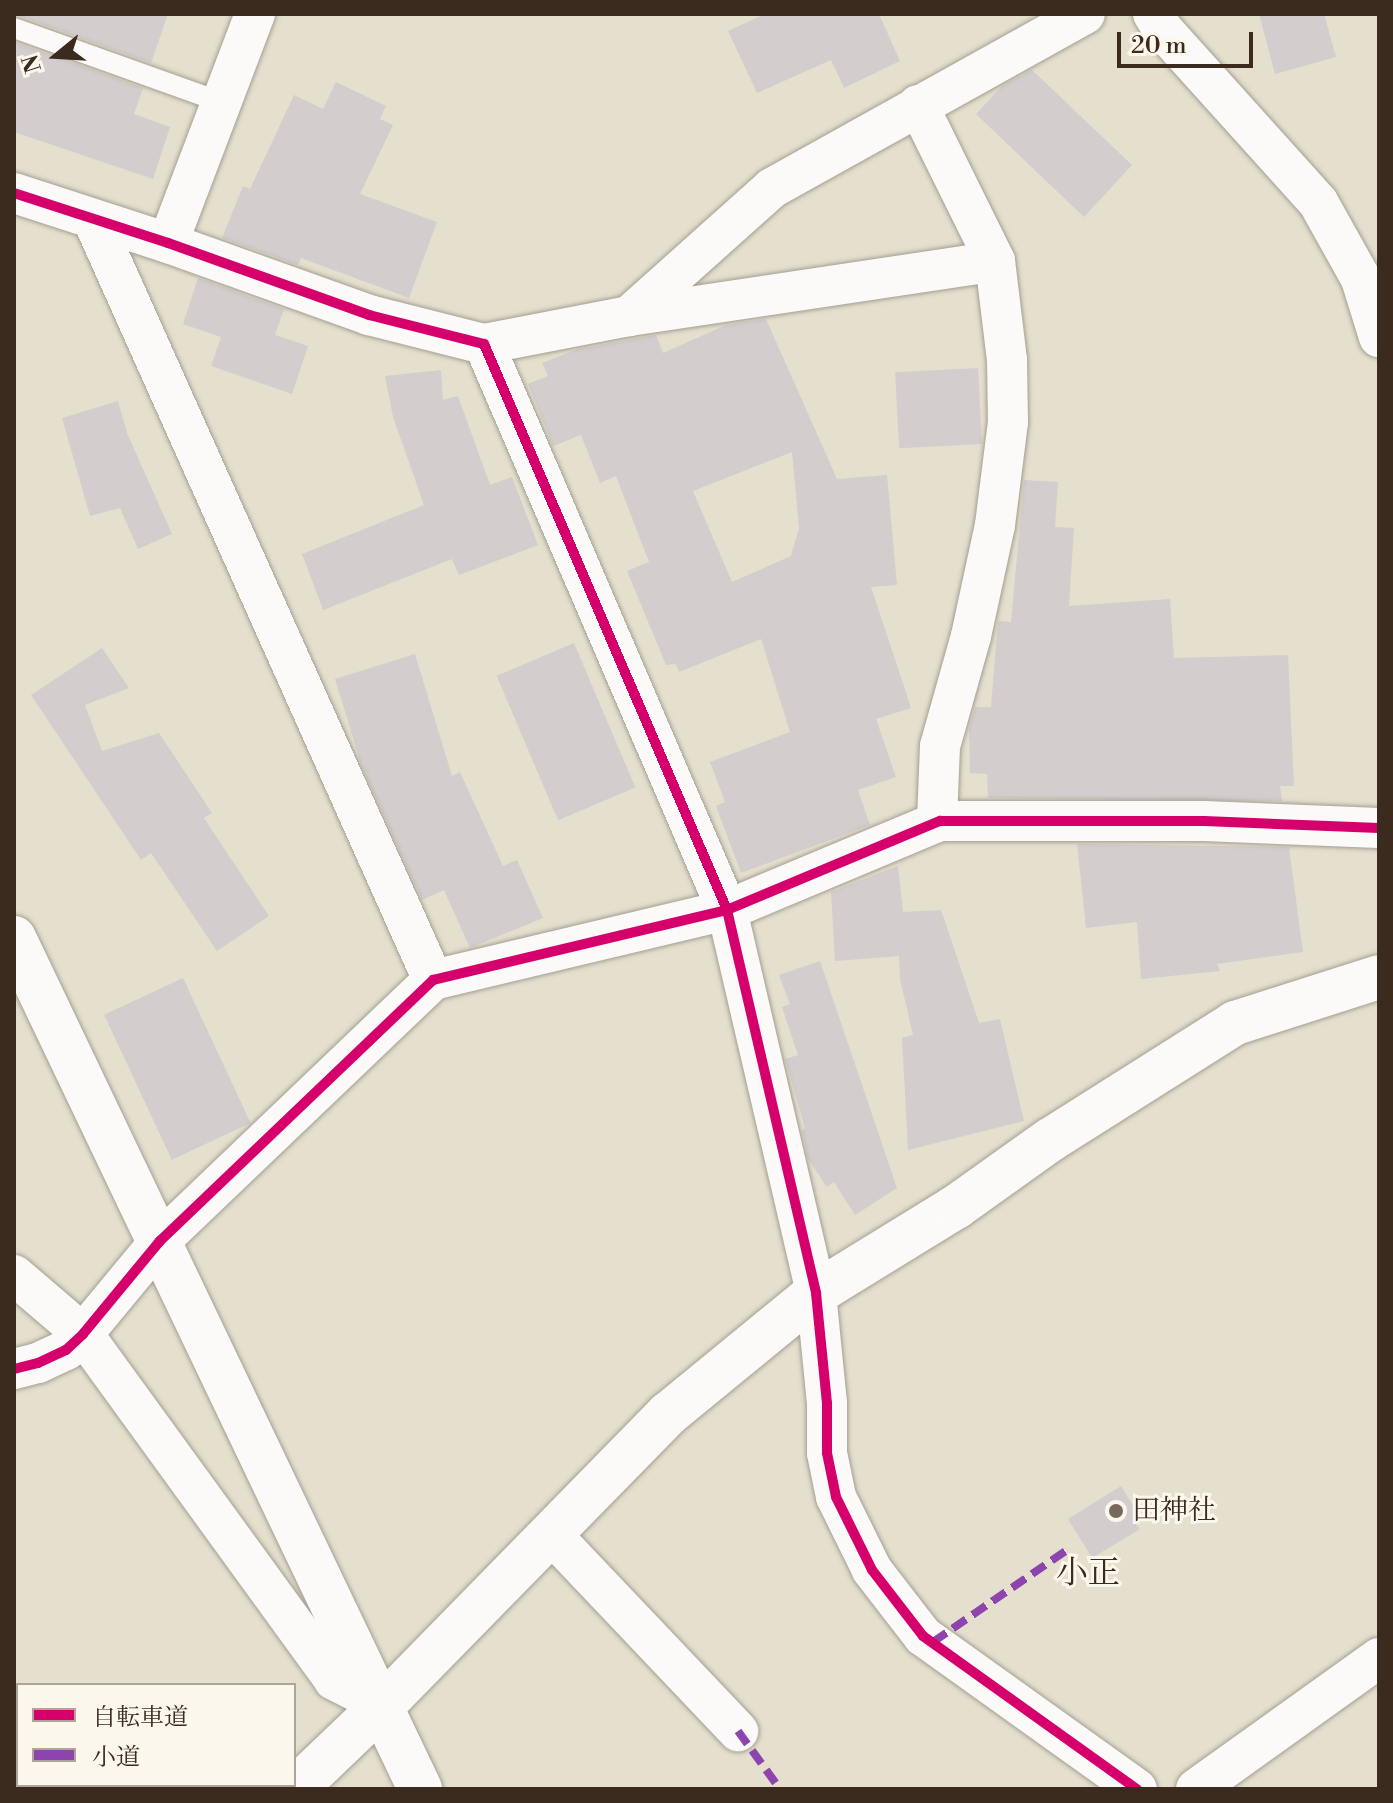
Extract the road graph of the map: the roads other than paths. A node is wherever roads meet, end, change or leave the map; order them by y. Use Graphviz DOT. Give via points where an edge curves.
graph roads {
  1 [pos="255,14"];
  2 [pos="1085,14"];
  3 [pos="1153,14"];
  4 [pos="14,28"];
  5 [pos="221,102"];
  6 [pos="918,105"];
  7 [pos="14,193"];
  8 [pos="93,220"];
  9 [pos="168,243"];
  10 [pos="995,261"];
  11 [pos="629,316"];
  12 [pos="1379,337"];
  13 [pos="484,344"];
  14 [pos="937,822"];
  15 [pos="1379,828"];
  16 [pos="727,910"];
  17 [pos="14,938"];
  18 [pos="1379,977"];
  19 [pos="433,980"];
  20 [pos="160,1241"];
  21 [pos="14,1275"];
  22 [pos="816,1293"];
  23 [pos="83,1334"];
  24 [pos="14,1369"];
  25 [pos="551,1534"];
  26 [pos="1379,1658"];
  27 [pos="383,1705"];
  28 [pos="738,1731"];
  29 [pos="295,1789"];
  30 [pos="420,1789"];
  31 [pos="1137,1789"];
  32 [pos="1196,1789"];
  1 -- 5 [label="street"];
  2 -- 6 [label="street"];
  3 -- 12 [label="street" via="1318,202 1361,279"];
  4 -- 5 [label="lane"];
  5 -- 9 [label="street"];
  6 -- 10 [label="street"];
  6 -- 11 [label="street" via="772,188"];
  7 -- 8 [label="street"];
  8 -- 9 [label="street"];
  8 -- 19 [label="street"];
  9 -- 13 [label="street" via="369,315"];
  10 -- 11 [label="street"];
  10 -- 14 [label="street" via="1008,422 995,525 940,746"];
  11 -- 13 [label="street"];
  13 -- 16 [label="street"];
  14 -- 15 [label="street" via="1204,821"];
  14 -- 16 [label="street"];
  16 -- 19 [label="street"];
  16 -- 22 [label="street"];
  17 -- 20 [label="street"];
  18 -- 22 [label="street" via="1235,1023"];
  19 -- 20 [label="street"];
  20 -- 23 [label="street"];
  20 -- 27 [label="street"];
  21 -- 23 [label="street"];
  22 -- 25 [label="street" via="668,1414"];
  22 -- 31 [label="street" via="827,1453 836,1497 872,1570 923,1636"];
  23 -- 24 [label="street" via="66,1350"];
  23 -- 27 [label="street" via="334,1680"];
  25 -- 27 [label="street"];
  25 -- 28 [label="street"];
  26 -- 32 [label="street"];
  27 -- 29 [label="street"];
  27 -- 30 [label="street"];
}
